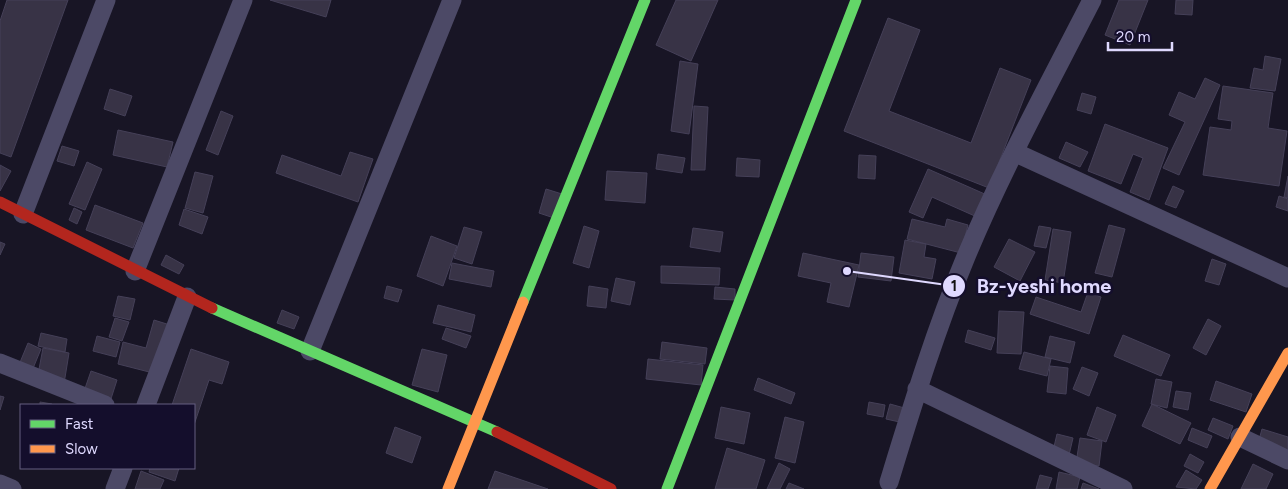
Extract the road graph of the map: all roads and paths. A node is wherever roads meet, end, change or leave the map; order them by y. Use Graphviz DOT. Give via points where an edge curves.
graph roads {
  1 [pos="106,0"];
  2 [pos="243,0"];
  3 [pos="452,0"];
  4 [pos="645,0"];
  5 [pos="856,0"];
  6 [pos="1092,0"];
  7 [pos="1014,152"];
  8 [pos="0,202"];
  9 [pos="23,214"];
  10 [pos="135,271"];
  11 [pos="1288,278"];
  12 [pos="187,297"];
  13 [pos="310,351"];
  14 [pos="1288,354"];
  15 [pos="0,362"];
  16 [pos="918,389"];
  17 [pos="103,404"];
  18 [pos="146,404"];
  19 [pos="474,421"];
  20 [pos="1240,438"];
  21 [pos="1288,460"];
  22 [pos="122,469"];
  23 [pos="889,482"];
  24 [pos="0,484"];
  25 [pos="12,489"];
  26 [pos="114,489"];
  27 [pos="448,489"];
  28 [pos="611,489"];
  29 [pos="667,489"];
  30 [pos="1123,489"];
  31 [pos="1210,489"];
  1 -- 9 [label="street"];
  2 -- 10 [label="street"];
  3 -- 13 [label="street"];
  4 -- 19 [label="street"];
  5 -- 29 [label="street"];
  6 -- 7 [label="street"];
  7 -- 11 [label="street"];
  7 -- 16 [label="street" via="965,260"];
  8 -- 9 [label="street"];
  9 -- 10 [label="street"];
  10 -- 12 [label="street"];
  12 -- 13 [label="street"];
  12 -- 18 [label="street"];
  13 -- 19 [label="street"];
  14 -- 20 [label="street"];
  15 -- 17 [label="street"];
  16 -- 23 [label="street"];
  16 -- 30 [label="street"];
  19 -- 27 [label="street"];
  19 -- 28 [label="street"];
  20 -- 21 [label="street"];
  20 -- 31 [label="street"];
  22 -- 26 [label="street"];
  24 -- 25 [label="street"];
}
